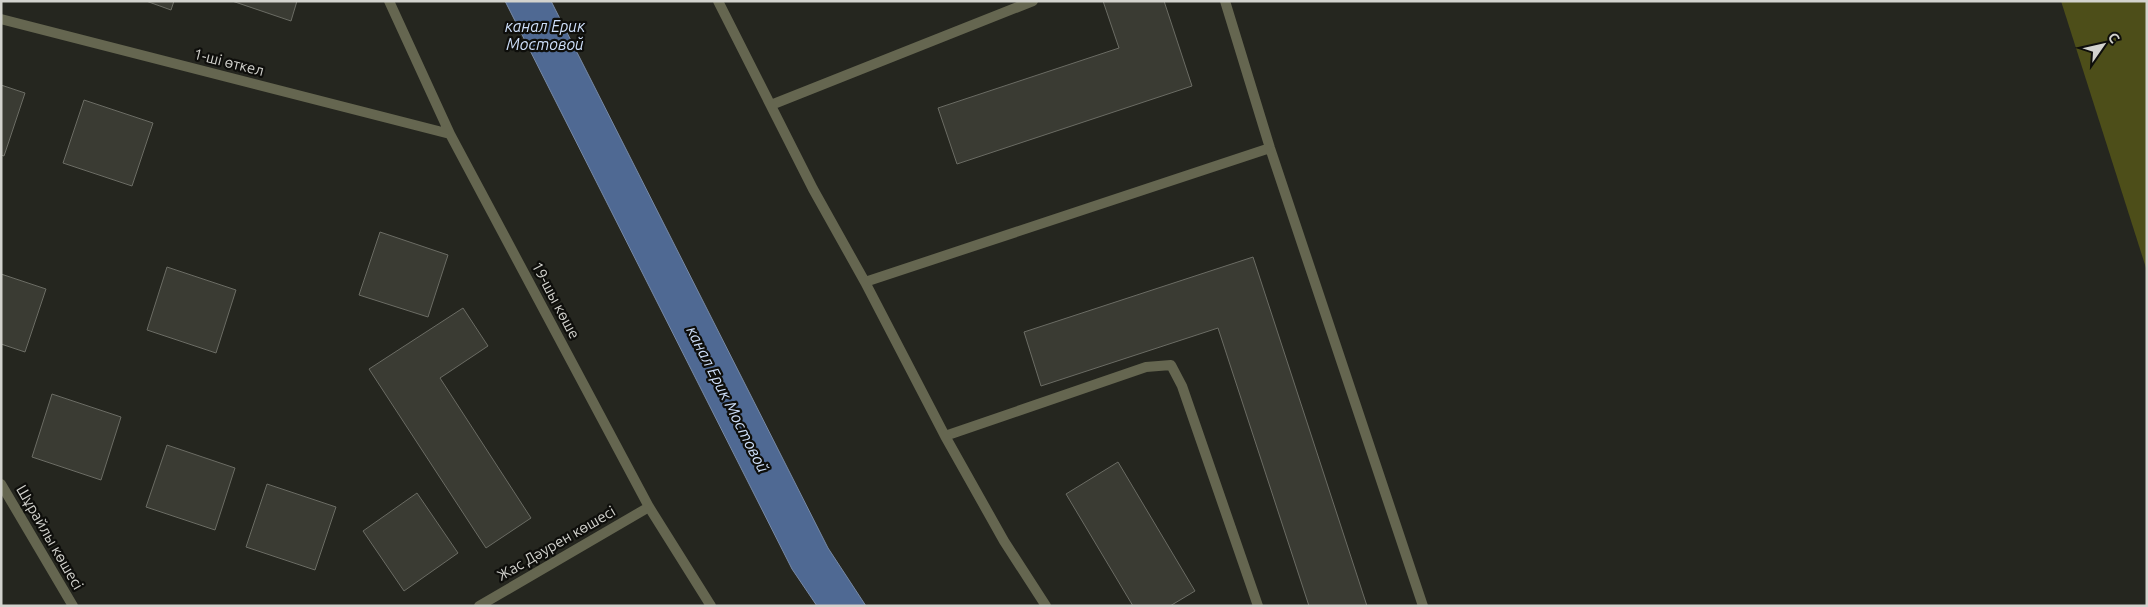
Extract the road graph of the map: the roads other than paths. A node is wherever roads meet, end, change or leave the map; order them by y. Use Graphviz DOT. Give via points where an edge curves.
graph roads {
  1 [pos="389,1"];
  2 [pos="718,1"];
  3 [pos="1034,1"];
  4 [pos="1225,1"];
  5 [pos="1,19"];
  6 [pos="771,105"];
  7 [pos="450,134"];
  8 [pos="1270,148"];
  9 [pos="865,282"];
  10 [pos="945,436"];
  11 [pos="1,484"];
  12 [pos="649,507"];
  13 [pos="73,606"];
  14 [pos="479,606"];
  15 [pos="711,606"];
  16 [pos="1046,606"];
  17 [pos="1258,606"];
  18 [pos="1423,606"];
  1 -- 7 [label="street, 19-шы көше"];
  2 -- 6 [label="street"];
  3 -- 6 [label="street"];
  4 -- 8 [label="street"];
  5 -- 7 [label="street, 1-шi өткел"];
  6 -- 9 [label="street"];
  7 -- 12 [label="street, 19-шы көше"];
  8 -- 9 [label="street"];
  8 -- 18 [label="street"];
  9 -- 10 [label="street"];
  10 -- 16 [label="street" via="1004,541"];
  10 -- 17 [label="street" via="1146,367 1171,365 1182,386"];
  11 -- 13 [label="street, Шұрайлы көшесі"];
  12 -- 14 [label="street, Жас Дәурен көшесі"];
  12 -- 15 [label="street, 19-шы көше"];
}
